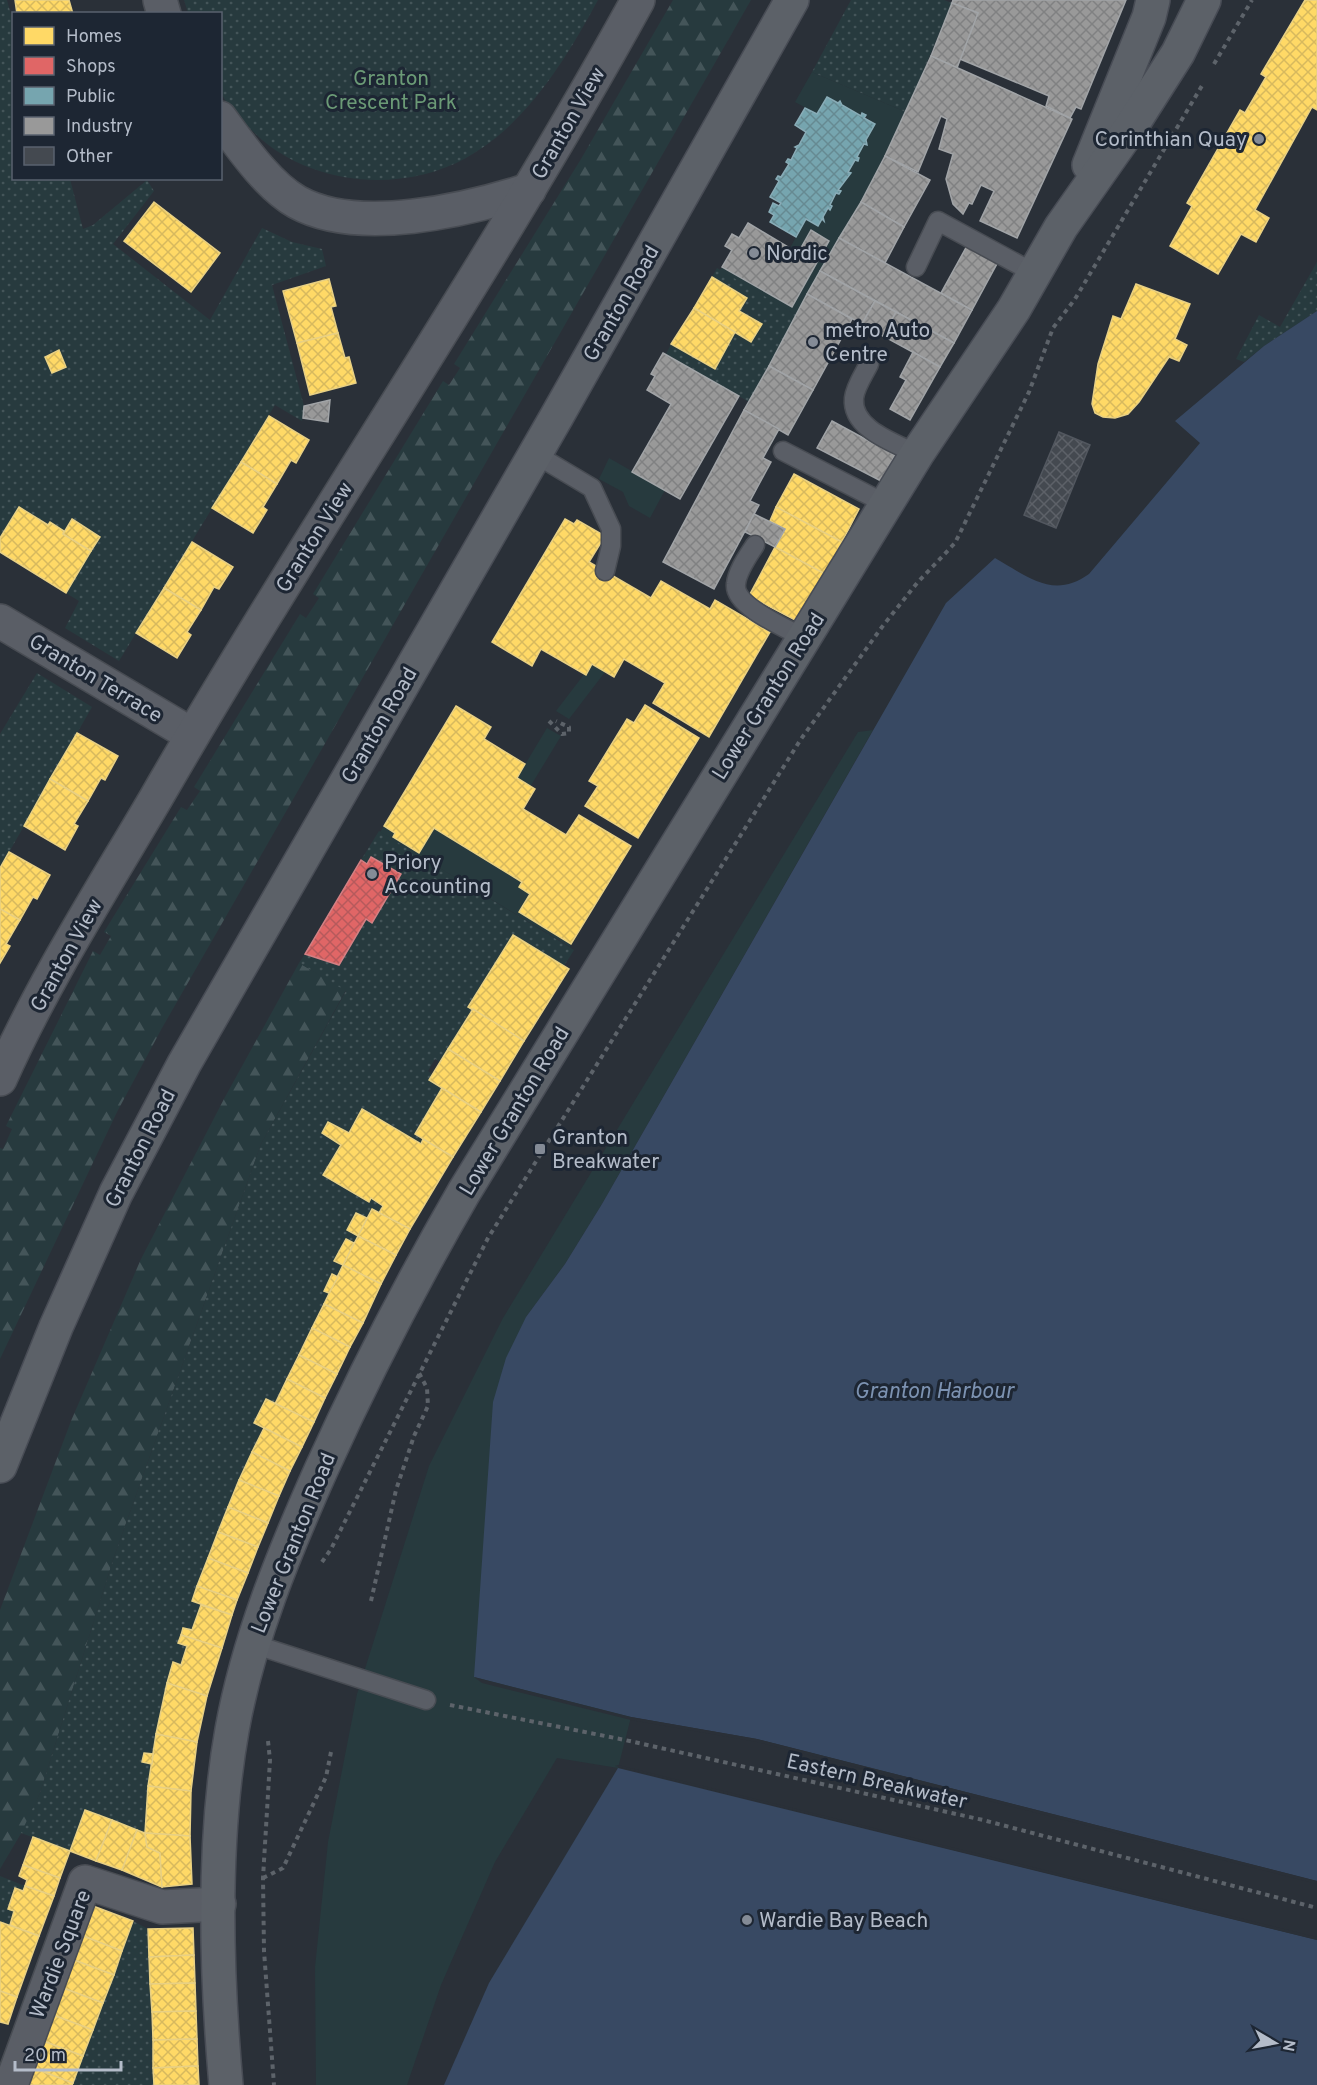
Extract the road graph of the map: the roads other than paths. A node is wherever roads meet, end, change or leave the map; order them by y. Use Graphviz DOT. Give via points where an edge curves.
graph roads {
  1 [pos="638,0"];
  2 [pos="792,0"];
  3 [pos="1153,0"];
  4 [pos="1204,0"];
  5 [pos="222,121"];
  6 [pos="529,190"];
  7 [pos="1061,227"];
  8 [pos="916,267"];
  9 [pos="1034,273"];
  10 [pos="869,364"];
  11 [pos="783,451"];
  12 [pos="535,454"];
  13 [pos="917,454"];
  14 [pos="886,504"];
  15 [pos="755,545"];
  16 [pos="605,571"];
  17 [pos="0,621"];
  18 [pos="804,638"];
  19 [pos="192,735"];
  20 [pos="0,1079"];
  21 [pos="0,1466"];
  22 [pos="253,1644"];
  23 [pos="426,1700"];
  24 [pos="219,1904"];
  25 [pos="10,2085"];
  26 [pos="226,2085"];
  1 -- 6 [label="street, Granton View"];
  2 -- 12 [label="main road, Granton Road"];
  3 -- 7 [label="main road, Lower Granton Road"];
  4 -- 7 [label="main road, Lower Granton Road" via="1173,61"];
  5 -- 6 [label="street" via="253,163 296,202 320,211 362,218 444,212"];
  6 -- 19 [label="street, Granton View"];
  7 -- 9 [label="main road, Lower Granton Road"];
  8 -- 9 [label="lane" via="938,221"];
  9 -- 13 [label="main road, Lower Granton Road"];
  10 -- 13 [label="lane" via="854,395 856,413 870,429"];
  11 -- 14 [label="lane"];
  12 -- 16 [label="lane" via="592,488 611,529"];
  12 -- 21 [label="main road, Granton Road" via="178,1074 116,1193"];
  13 -- 14 [label="main road, Lower Granton Road"];
  14 -- 18 [label="main road, Lower Granton Road"];
  15 -- 18 [label="lane" via="736,580 737,594 745,604"];
  17 -- 19 [label="street, Granton Terrace"];
  18 -- 22 [label="main road, Lower Granton Road" via="418,1272 304,1507"];
  19 -- 20 [label="street, Granton View" via="69,948"];
  22 -- 23 [label="lane"];
  22 -- 24 [label="main road, Lower Granton Road" via="227,1760"];
  24 -- 25 [label="street, Wardie Square" via="162,1907 85,1882"];
  24 -- 26 [label="main road, Lower Granton Road"];
}
